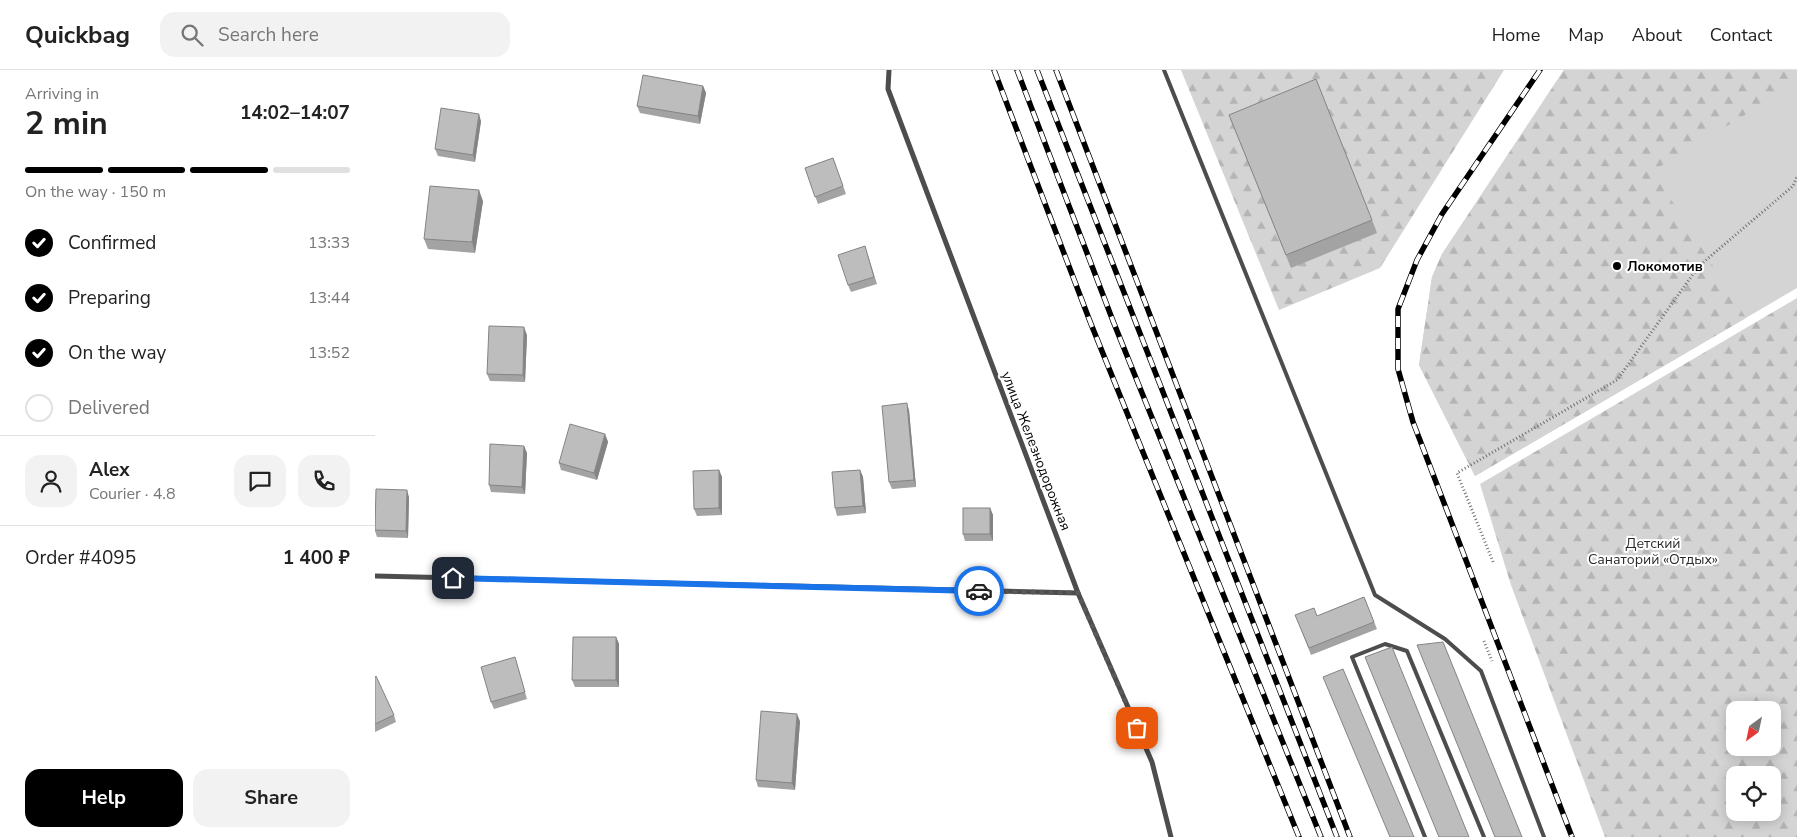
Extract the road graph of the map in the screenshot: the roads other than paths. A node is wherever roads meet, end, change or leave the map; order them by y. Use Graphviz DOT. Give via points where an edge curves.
graph roads {
  1 [pos="889,70"];
  2 [pos="1164,70"];
  3 [pos="375,576"];
  4 [pos="1078,593"];
  5 [pos="1171,837"];
  6 [pos="1425,837"];
  7 [pos="1484,837"];
  8 [pos="1544,837"];
  1 -- 4 [label="street, улица Железнодорожная" via="887,89"];
  2 -- 8 [label="lane" via="1375,595 1445,638 1481,671"];
  3 -- 4 [label="street"];
  4 -- 5 [label="street, улица Железнодорожная" via="1152,762"];
  6 -- 7 [label="lane" via="1352,658 1385,644 1407,651"];
}
